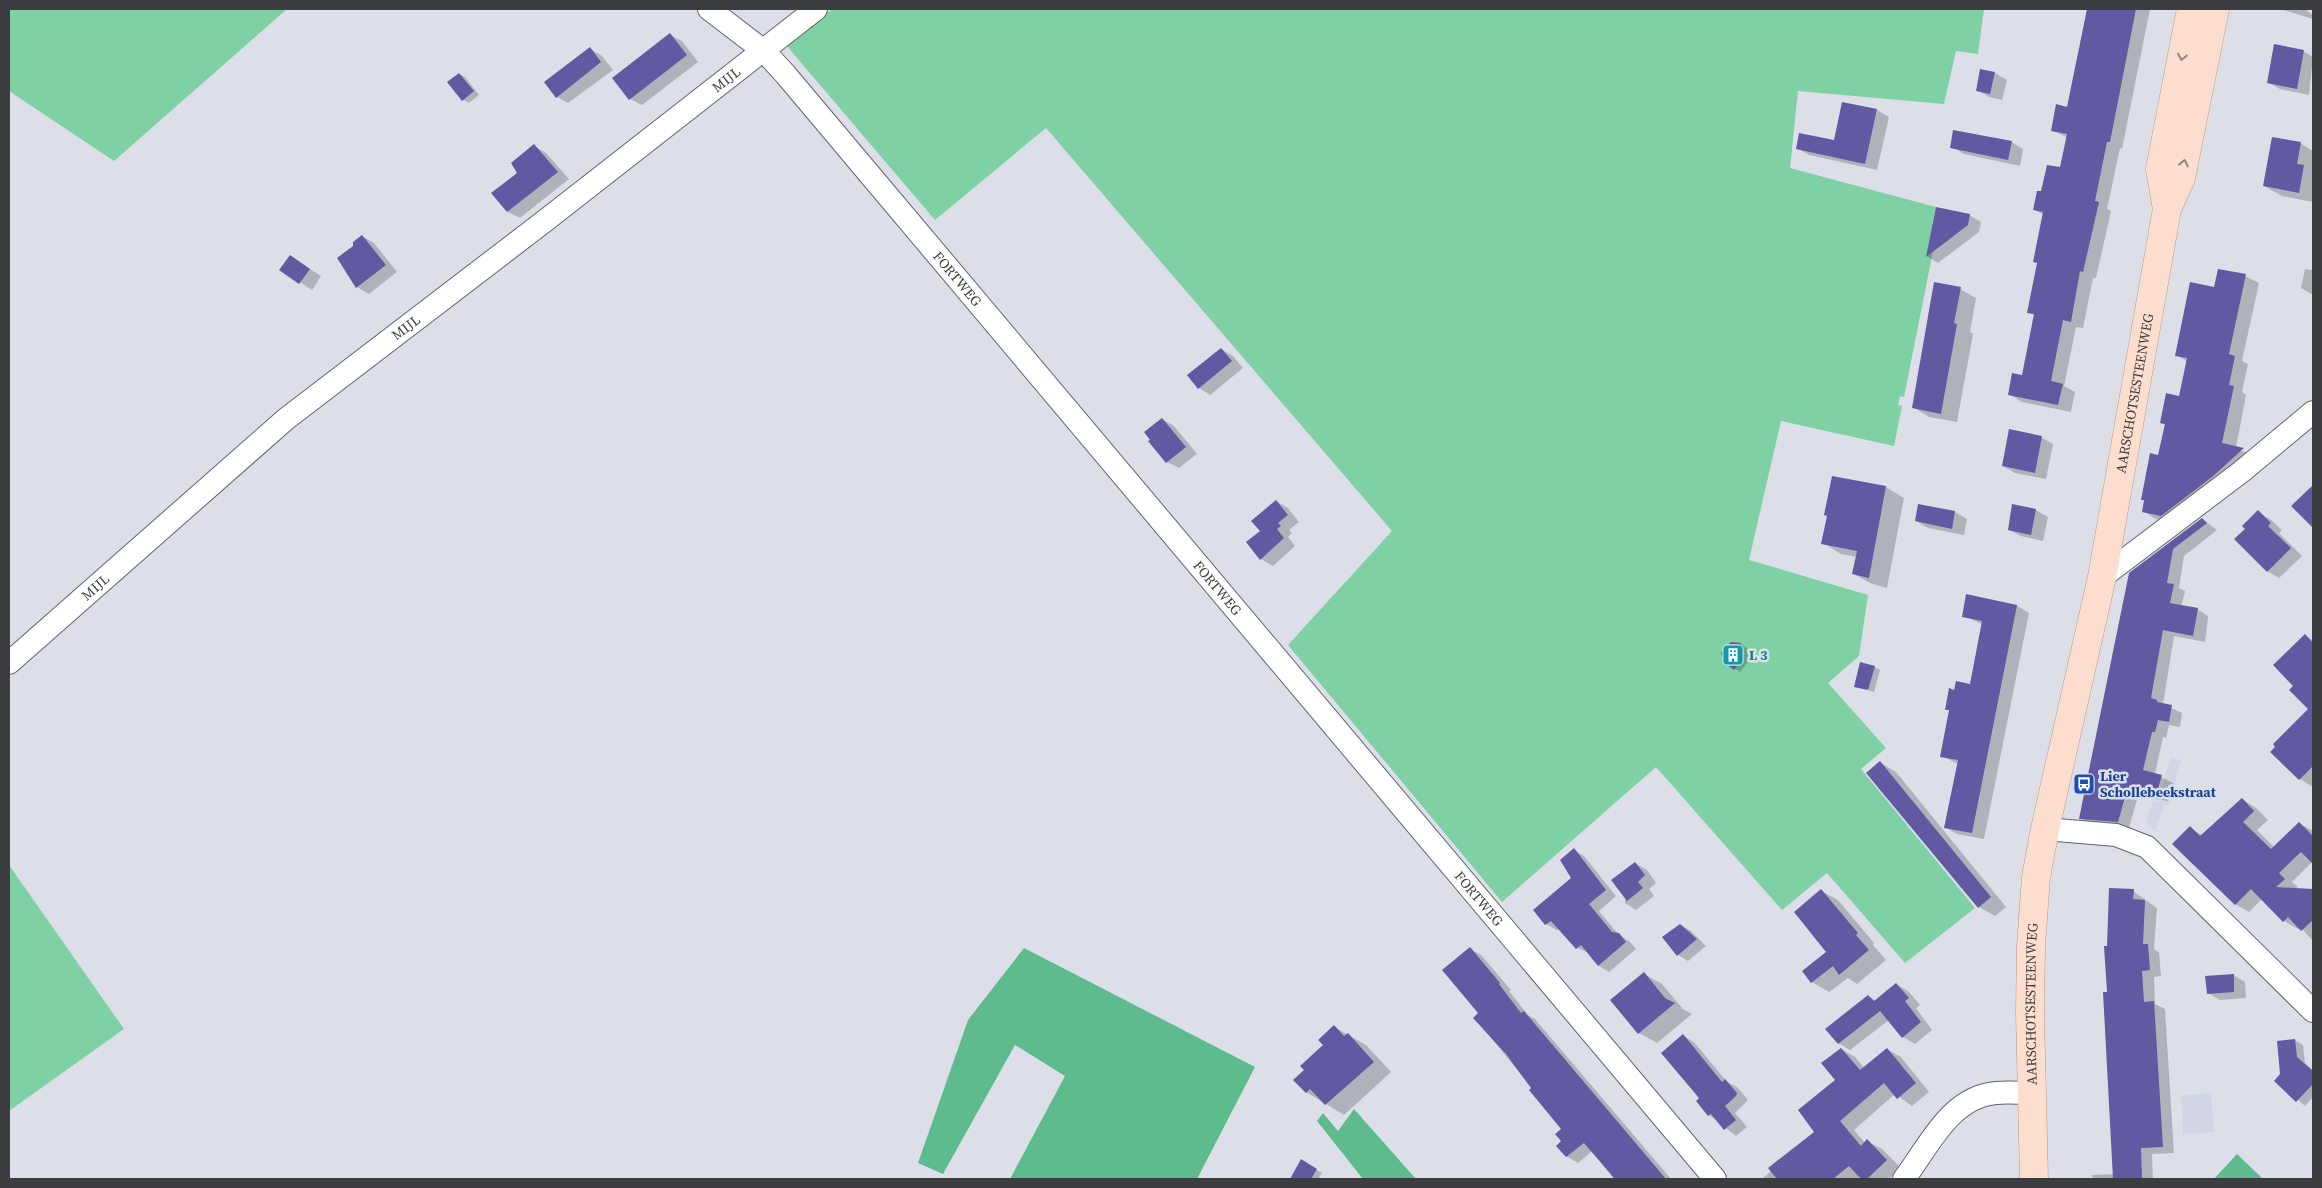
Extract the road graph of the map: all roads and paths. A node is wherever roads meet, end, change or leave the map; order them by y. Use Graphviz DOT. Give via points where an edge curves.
graph roads {
  1 [pos="709,9"];
  2 [pos="816,9"];
  3 [pos="2192,9"];
  4 [pos="2215,9"];
  5 [pos="764,51"];
  6 [pos="2168,209"];
  7 [pos="2313,412"];
  8 [pos="2102,577"];
  9 [pos="9,663"];
  10 [pos="2045,829"];
  11 [pos="2313,1011"];
  12 [pos="2031,1093"];
  13 [pos="1716,1179"];
  14 [pos="1904,1179"];
  15 [pos="2034,1179"];
  1 -- 5 [label="street, FORTWEG"];
  2 -- 5 [label="street, MIJL"];
  3 -- 6 [label="main road, AARSCHOTSESTEENWEG, one-way" via="2160,169"];
  6 -- 4 [label="main road, AARSCHOTSESTEENWEG, one-way" via="2181,178"];
  5 -- 9 [label="street, MIJL" via="286,419"];
  5 -- 13 [label="street, FORTWEG"];
  6 -- 8 [label="main road, AARSCHOTSESTEENWEG"];
  7 -- 8 [label="street"];
  8 -- 10 [label="main road, AARSCHOTSESTEENWEG"];
  10 -- 11 [label="street" via="2116,835 2146,846"];
  10 -- 12 [label="main road, AARSCHOTSESTEENWEG" via="2036,877 2031,946"];
  12 -- 14 [label="street" via="1996,1093 1965,1102 1952,1113"];
  12 -- 15 [label="main road, AARSCHOTSESTEENWEG"];
}
